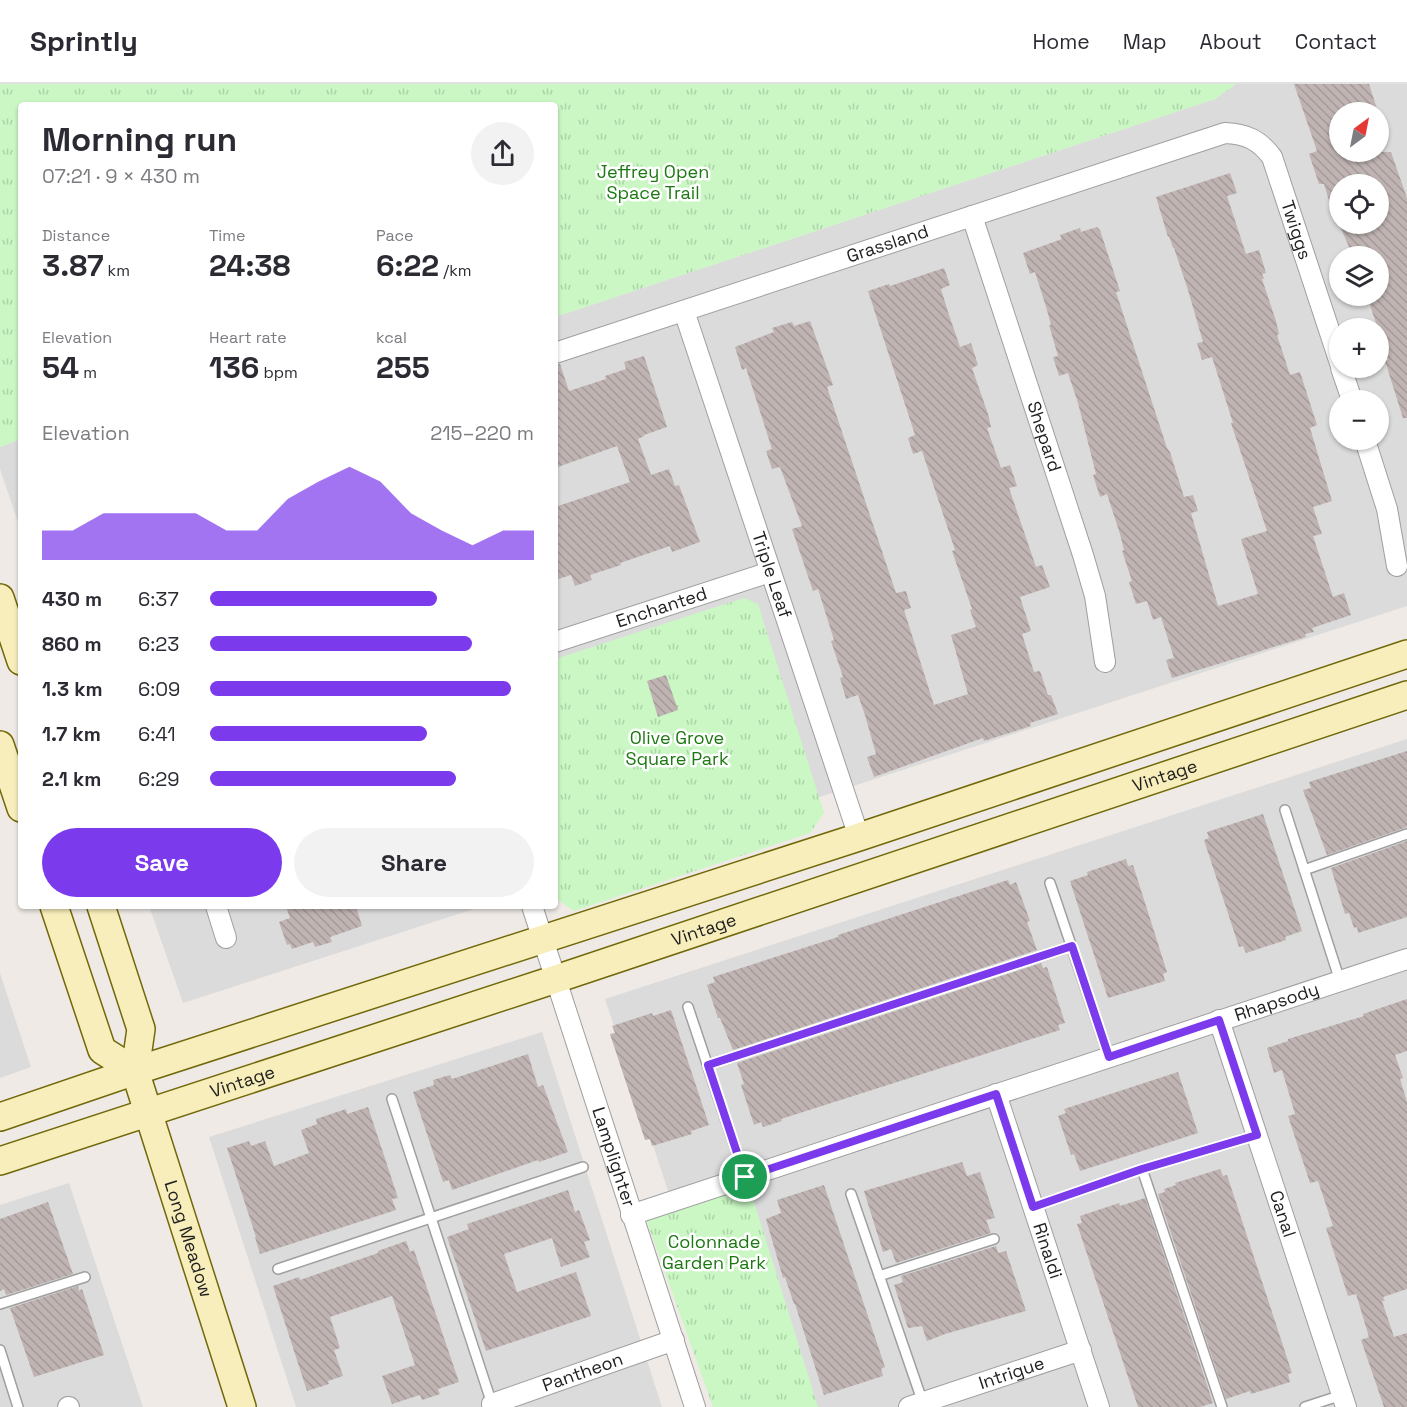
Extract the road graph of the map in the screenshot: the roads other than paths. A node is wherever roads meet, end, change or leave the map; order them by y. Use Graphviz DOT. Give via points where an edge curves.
graph roads {
  1 [pos="1219,135"];
  2 [pos="972,216"];
  3 [pos="684,311"];
  4 [pos="1329,330"];
  5 [pos="558,352"];
  6 [pos="1368,450"];
  7 [pos="1397,566"];
  8 [pos="770,572"];
  9 [pos="0,598"];
  10 [pos="558,641"];
  11 [pos="18,652"];
  12 [pos="1407,654"];
  13 [pos="1105,662"];
  14 [pos="1407,695"];
  15 [pos="0,745"];
  16 [pos="18,799"];
  17 [pos="1285,810"];
  18 [pos="1407,834"];
  19 [pos="859,837"];
  20 [pos="1305,870"];
  21 [pos="1050,883"];
  22 [pos="55,909"];
  23 [pos="102,909"];
  24 [pos="217,909"];
  25 [pos="533,909"];
  26 [pos="226,938"];
  27 [pos="543,940"];
  28 [pos="1072,946"];
  29 [pos="1407,959"];
  30 [pos="556,979"];
  31 [pos="1340,981"];
  32 [pos="688,1007"];
  33 [pos="1219,1020"];
  34 [pos="1109,1057"];
  35 [pos="708,1065"];
  36 [pos="135,1071"];
  37 [pos="996,1094"];
  38 [pos="392,1099"];
  39 [pos="148,1112"];
  40 [pos="0,1117"];
  41 [pos="1257,1135"];
  42 [pos="0,1161"];
  43 [pos="583,1167"];
  44 [pos="1142,1169"];
  45 [pos="745,1177"];
  46 [pos="850,1194"];
  47 [pos="1033,1207"];
  48 [pos="632,1215"];
  49 [pos="431,1217"];
  50 [pos="994,1239"];
  51 [pos="278,1269"];
  52 [pos="879,1276"];
  53 [pos="85,1277"];
  54 [pos="0,1304"];
  55 [pos="674,1340"];
  56 [pos="0,1350"];
  57 [pos="1081,1350"];
  58 [pos="1344,1401"];
  59 [pos="916,1405"];
  60 [pos="493,1406"];
  61 [pos="18,1407"];
  62 [pos="242,1407"];
  63 [pos="695,1407"];
  64 [pos="1099,1407"];
  65 [pos="1222,1407"];
  66 [pos="1305,1407"];
  1 -- 2 [label="street, Grassland"];
  1 -- 4 [label="street, Twiggs" via="1253,138 1272,157"];
  2 -- 3 [label="street, Grassland"];
  2 -- 13 [label="street, Shepard" via="1083,555 1095,596"];
  3 -- 5 [label="street, Grassland"];
  3 -- 8 [label="street, Triple Leaf"];
  6 -- 7 [label="street" via="1387,509"];
  8 -- 10 [label="street, Enchanted"];
  8 -- 19 [label="street, Triple Leaf"];
  9 -- 11 [label="street"];
  12 -- 19 [label="street"];
  14 -- 30 [label="street, Vintage"];
  15 -- 16 [label="street"];
  17 -- 20 [label="lane"];
  18 -- 20 [label="lane"];
  19 -- 27 [label="street"];
  20 -- 31 [label="lane"];
  21 -- 28 [label="lane"];
  22 -- 36 [label="street" via="102,1050"];
  23 -- 36 [label="street, Long Meadow" via="141,1029"];
  24 -- 26 [label="street"];
  25 -- 27 [label="street, Lamplighter"];
  27 -- 30 [label="street, Lamplighter"];
  27 -- 36 [label="street"];
  28 -- 34 [label="lane"];
  28 -- 35 [label="lane"];
  29 -- 31 [label="street, Rhapsody"];
  30 -- 39 [label="street, Vintage"];
  30 -- 48 [label="street, Lamplighter"];
  31 -- 33 [label="street, Rhapsody"];
  32 -- 35 [label="lane"];
  33 -- 34 [label="street, Rhapsody"];
  33 -- 41 [label="street, Canal"];
  34 -- 37 [label="street, Rhapsody"];
  35 -- 45 [label="lane"];
  36 -- 39 [label="street, Long Meadow"];
  36 -- 40 [label="street"];
  37 -- 45 [label="street, Rhapsody"];
  37 -- 47 [label="street, Rinaldi"];
  38 -- 49 [label="lane"];
  39 -- 42 [label="street, Vintage"];
  39 -- 62 [label="street, Long Meadow"];
  41 -- 44 [label="lane"];
  41 -- 58 [label="street, Canal"];
  43 -- 49 [label="lane"];
  44 -- 47 [label="lane"];
  44 -- 65 [label="lane"];
  45 -- 48 [label="street, Rhapsody"];
  46 -- 52 [label="lane"];
  47 -- 57 [label="street, Rinaldi"];
  48 -- 55 [label="street, Lamplighter"];
  49 -- 51 [label="lane"];
  49 -- 60 [label="lane"];
  50 -- 52 [label="lane"];
  52 -- 59 [label="lane"];
  53 -- 54 [label="lane"];
  55 -- 60 [label="street, Pantheon"];
  55 -- 63 [label="street, Lamplighter"];
  56 -- 61 [label="lane"];
  57 -- 59 [label="street, Intrigue"];
  57 -- 64 [label="street, Rinaldi"];
  58 -- 66 [label="lane"];
}
